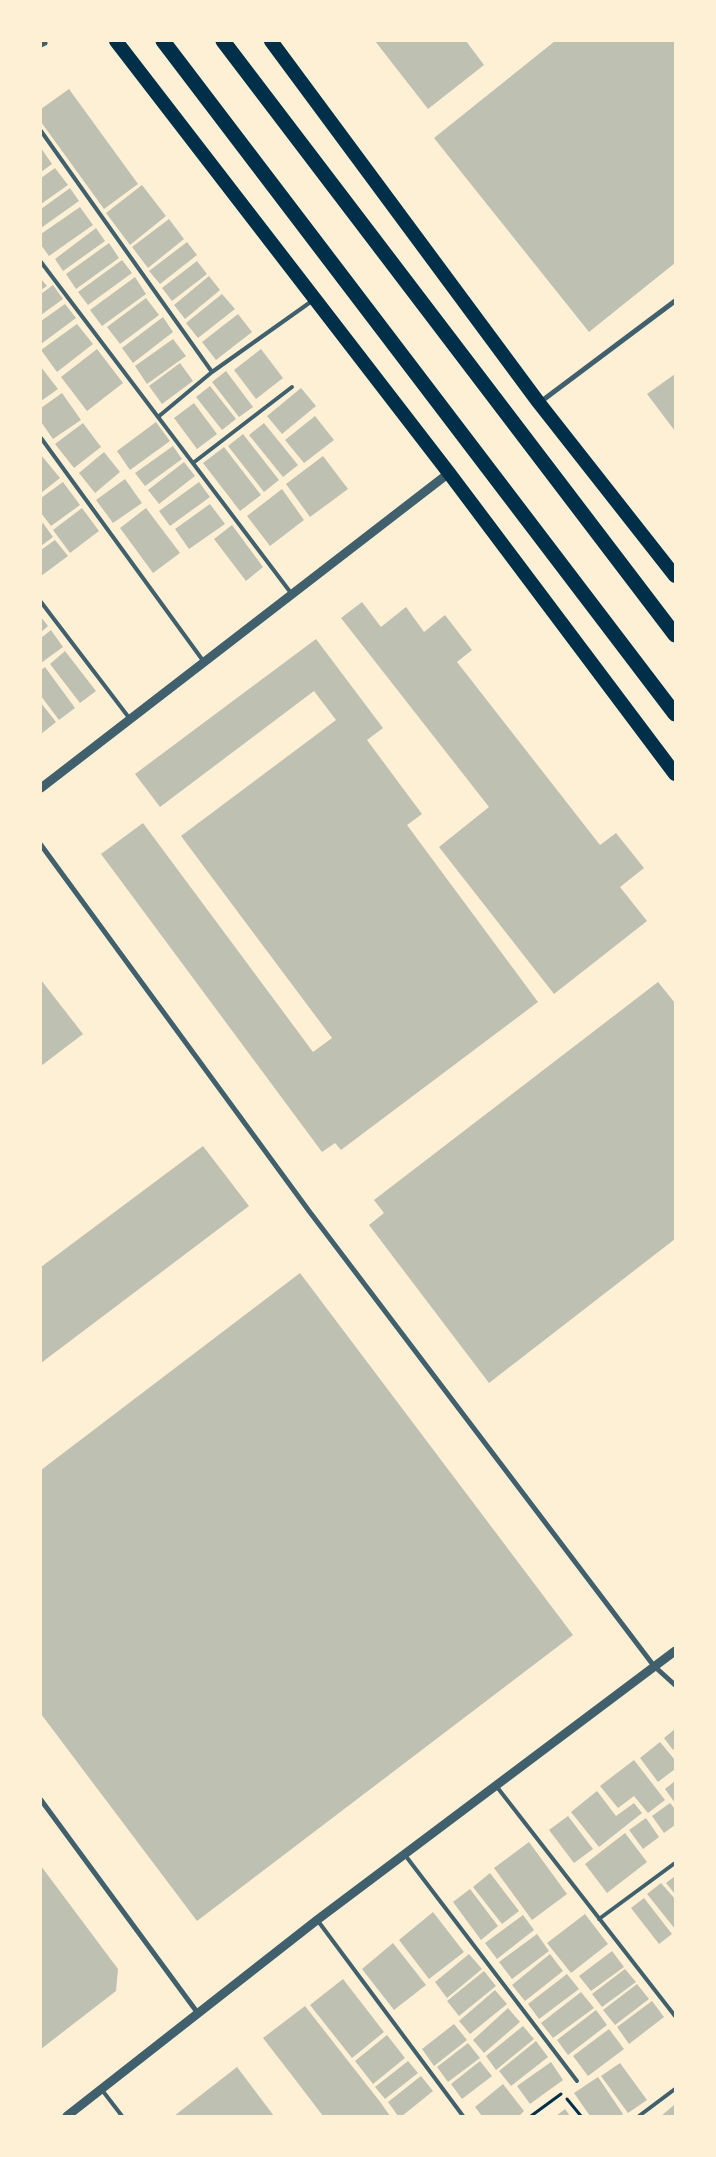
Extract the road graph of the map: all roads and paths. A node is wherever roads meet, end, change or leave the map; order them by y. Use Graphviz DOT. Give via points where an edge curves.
graph roads {
  1 [pos="116,41"];
  2 [pos="163,41"];
  3 [pos="223,41"];
  4 [pos="270,41"];
  5 [pos="41,131"];
  6 [pos="41,262"];
  7 [pos="315,299"];
  8 [pos="675,302"];
  9 [pos="212,372"];
  10 [pos="292,387"];
  11 [pos="539,403"];
  12 [pos="158,417"];
  13 [pos="41,438"];
  14 [pos="193,463"];
  15 [pos="449,473"];
  16 [pos="675,576"];
  17 [pos="292,594"];
  18 [pos="41,602"];
  19 [pos="675,635"];
  20 [pos="204,662"];
  21 [pos="675,714"];
  22 [pos="130,719"];
  23 [pos="675,774"];
  24 [pos="41,788"];
  25 [pos="41,846"];
  26 [pos="675,1651"];
  27 [pos="654,1666"];
  28 [pos="675,1685"];
  29 [pos="496,1786"];
  30 [pos="41,1800"];
  31 [pos="405,1855"];
  32 [pos="675,1862"];
  33 [pos="599,1919"];
  34 [pos="317,1920"];
  35 [pos="198,2012"];
  36 [pos="675,2016"];
  37 [pos="577,2081"];
  38 [pos="101,2088"];
  39 [pos="675,2089"];
  40 [pos="66,2116"];
  41 [pos="122,2116"];
  42 [pos="463,2116"];
  43 [pos="531,2116"];
  44 [pos="581,2116"];
  45 [pos="638,2116"];
  1 -- 7 [label="highway"];
  2 -- 21 [label="highway"];
  3 -- 19 [label="highway"];
  4 -- 11 [label="highway"];
  5 -- 9 [label="lane"];
  6 -- 12 [label="lane"];
  7 -- 9 [label="lane"];
  7 -- 15 [label="highway"];
  8 -- 11 [label="street"];
  9 -- 12 [label="lane"];
  10 -- 14 [label="lane"];
  11 -- 16 [label="highway"];
  12 -- 14 [label="lane"];
  13 -- 20 [label="lane"];
  14 -- 17 [label="lane"];
  15 -- 17 [label="street"];
  15 -- 23 [label="highway"];
  17 -- 20 [label="street"];
  18 -- 22 [label="lane"];
  20 -- 22 [label="street"];
  22 -- 24 [label="street"];
  25 -- 27 [label="street" via="309,1211"];
  26 -- 27 [label="street"];
  27 -- 28 [label="street"];
  27 -- 29 [label="street"];
  29 -- 31 [label="street"];
  29 -- 33 [label="lane"];
  30 -- 35 [label="street"];
  31 -- 34 [label="street"];
  31 -- 37 [label="lane"];
  32 -- 33 [label="lane"];
  33 -- 36 [label="lane"];
  34 -- 35 [label="street"];
  34 -- 42 [label="lane"];
  35 -- 38 [label="street"];
  38 -- 40 [label="street"];
  38 -- 41 [label="lane"];
  39 -- 45 [label="lane"];
  43 -- 44 [label="path" via="562,2092"];
}
